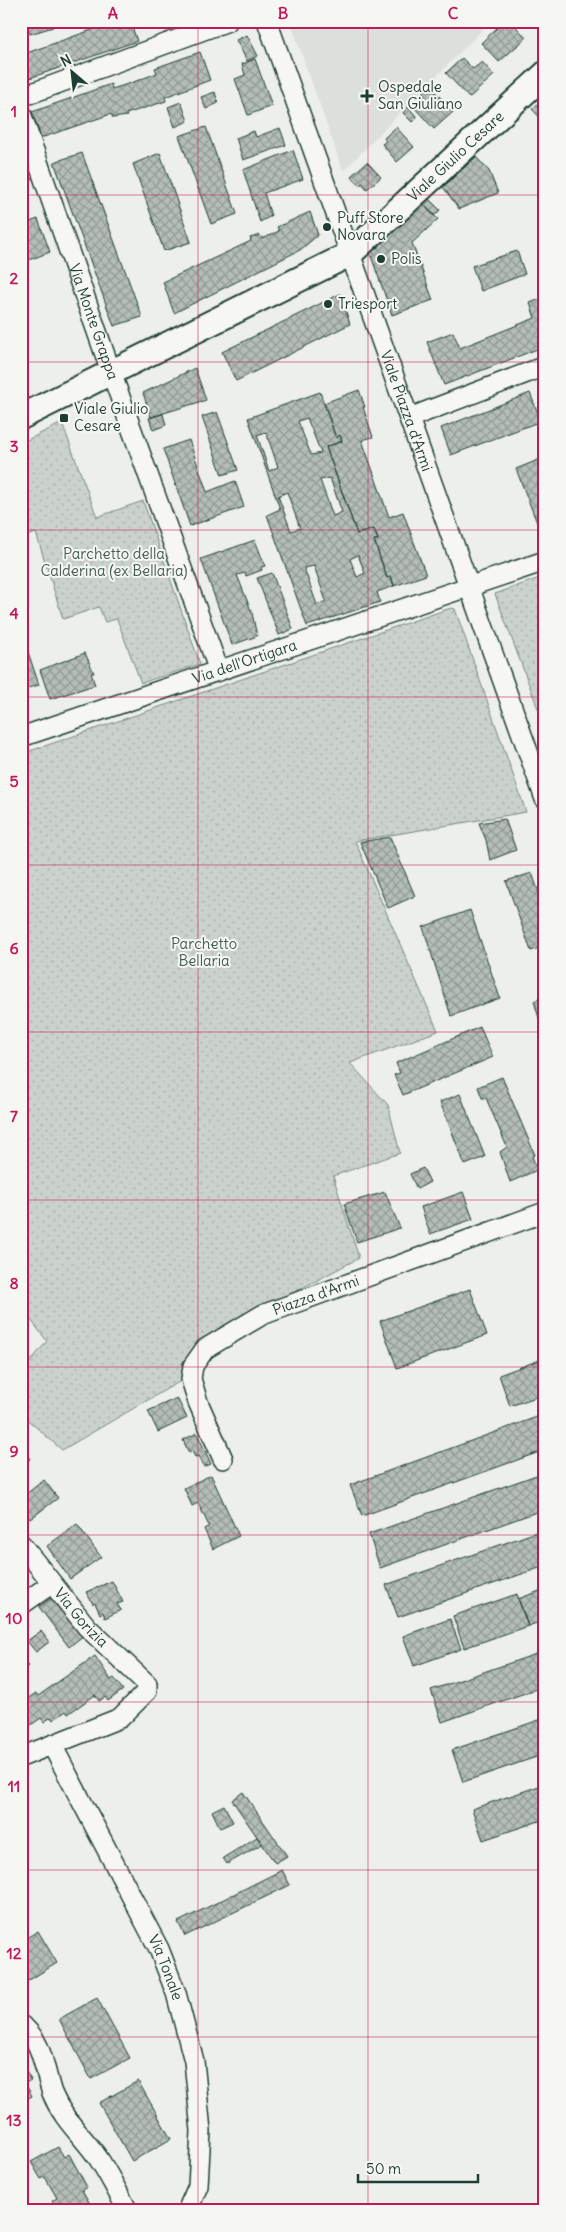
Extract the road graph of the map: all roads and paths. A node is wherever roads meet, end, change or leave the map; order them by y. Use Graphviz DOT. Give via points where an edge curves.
graph roads {
  1 [pos="228,21"];
  2 [pos="267,21"];
  3 [pos="545,74"];
  4 [pos="21,96"];
  5 [pos="21,113"];
  6 [pos="350,254"];
  7 [pos="545,366"];
  8 [pos="111,372"];
  9 [pos="21,417"];
  10 [pos="409,418"];
  11 [pos="545,561"];
  12 [pos="469,588"];
  13 [pos="219,671"];
  14 [pos="21,737"];
  15 [pos="545,799"];
  16 [pos="545,1212"];
  17 [pos="223,1459"];
  18 [pos="21,1544"];
  19 [pos="51,1584"];
  20 [pos="21,1605"];
  21 [pos="52,1745"];
  22 [pos="21,1757"];
  23 [pos="21,2024"];
  24 [pos="128,2211"];
  25 [pos="187,2211"];
  1 -- 4 [label="street"];
  2 -- 6 [label="street, Viale Piazza d'Armi"];
  3 -- 6 [label="main road, Viale Giulio Cesare"];
  5 -- 8 [label="street, Via Monte Grappa"];
  6 -- 8 [label="main road, Viale Giulio Cesare"];
  6 -- 10 [label="street, Viale Piazza d'Armi"];
  7 -- 10 [label="street"];
  8 -- 9 [label="main road, Viale Giulio Cesare"];
  8 -- 13 [label="street, Via Monte Grappa"];
  10 -- 12 [label="street, Viale Piazza d'Armi"];
  11 -- 12 [label="street, Via dell'Ortigara"];
  12 -- 13 [label="street, Via dell'Ortigara"];
  12 -- 15 [label="street, Viale Piazza d'Armi"];
  13 -- 14 [label="street, Via dell'Ortigara"];
  16 -- 17 [label="street, Piazza d'Armi" via="262,1315 205,1349 193,1366 191,1379"];
  18 -- 19 [label="street, Via Gorizia"];
  19 -- 20 [label="street"];
  19 -- 21 [label="street, Via Gorizia" via="103,1644 147,1684 147,1691 120,1718"];
  21 -- 22 [label="street"];
  21 -- 25 [label="street, Via Tonale" via="159,1949 176,1992 194,2061 201,2131 198,2186"];
  23 -- 24 [label="street" via="43,2056 52,2092 66,2121 98,2158"];
}
